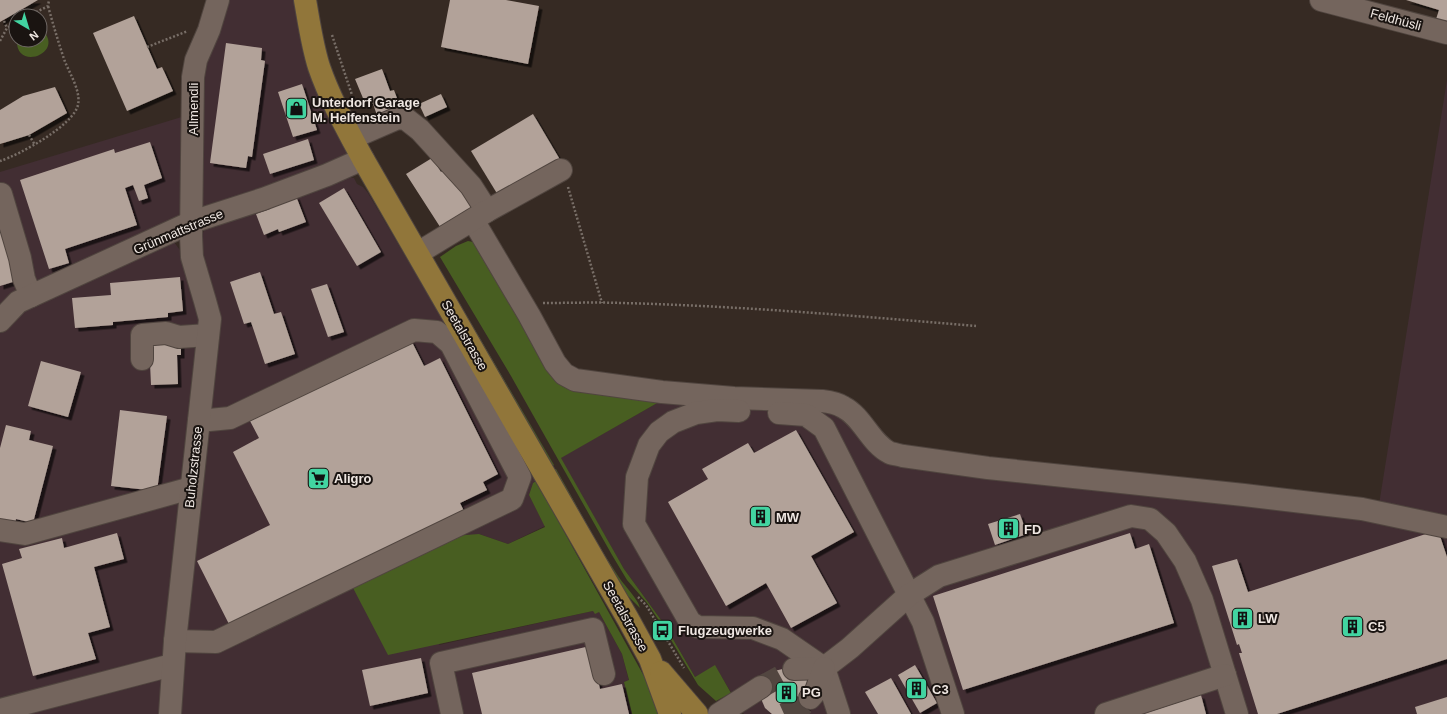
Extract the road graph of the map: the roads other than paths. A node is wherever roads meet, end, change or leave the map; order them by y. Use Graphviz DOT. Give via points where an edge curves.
graph roads {
  1 [pos="218,0"];
  2 [pos="305,0"];
  3 [pos="1321,0"];
  4 [pos="1447,33"];
  5 [pos="352,138"];
  6 [pos="363,159"];
  7 [pos="561,170"];
  8 [pos="1,194"];
  9 [pos="480,216"];
  10 [pos="192,222"];
  11 [pos="418,253"];
  12 [pos="24,299"];
  13 [pos="0,321"];
  14 [pos="208,335"];
  15 [pos="142,359"];
  16 [pos="199,420"];
  17 [pos="191,488"];
  18 [pos="1447,527"];
  19 [pos="0,530"];
  20 [pos="909,595"];
  21 [pos="175,641"];
  22 [pos="650,659"];
  23 [pos="172,665"];
  24 [pos="824,668"];
  25 [pos="794,669"];
  26 [pos="604,674"];
  27 [pos="1225,675"];
  28 [pos="761,687"];
  29 [pos="810,698"];
  30 [pos="0,710"];
  31 [pos="170,714"];
  32 [pos="452,714"];
  33 [pos="670,714"];
  34 [pos="697,714"];
  35 [pos="719,714"];
  36 [pos="840,714"];
  37 [pos="953,714"];
  38 [pos="1106,714"];
  39 [pos="1237,714"];
  1 -- 10 [label="street, Allmendli" via="192,77"];
  2 -- 5 [label="main road, Seetalstrasse" via="310,32 320,67 329,92"];
  3 -- 4 [label="street, Feldhüsli"];
  5 -- 6 [label="main road, Seetalstrasse"];
  5 -- 9 [label="street" via="398,118 406,119 420,130 471,186"];
  6 -- 10 [label="street, Grünmattstrasse" via="263,199"];
  6 -- 11 [label="main road, Seetalstrasse"];
  7 -- 9 [label="street"];
  8 -- 12 [label="street" via="20,258 24,278"];
  9 -- 11 [label="street"];
  9 -- 18 [label="street" via="555,363 564,374 575,380 734,398 835,403 852,414 880,445 891,453 903,456 1362,509"];
  10 -- 12 [label="street, Grünmattstrasse"];
  10 -- 14 [label="street, Buholzstrasse" via="192,257 210,319"];
  11 -- 22 [label="main road, Seetalstrasse"];
  12 -- 13 [label="street"];
  14 -- 15 [label="street" via="179,337 166,333 142,334"];
  14 -- 16 [label="street, Buholzstrasse"];
  16 -- 17 [label="street, Buholzstrasse"];
  16 -- 21 [label="street" via="230,418 414,330 437,332 451,344 520,477 512,499 216,642"];
  17 -- 19 [label="street" via="25,534"];
  17 -- 21 [label="street, Buholzstrasse"];
  20 -- 24 [label="street"];
  20 -- 24 [label="street" via="824,428 806,415 717,410 696,413 673,422 659,432 649,445 637,477 634,524 690,622 698,628 753,628 782,639"];
  20 -- 27 [label="street" via="939,576 1116,520 1131,516 1150,519 1166,533 1185,561 1202,600"];
  20 -- 37 [label="street" via="923,622"];
  21 -- 23 [label="street, Buholzstrasse"];
  22 -- 33 [label="main road, Seetalstrasse"];
  22 -- 34 [label="main road, Seetalstrasse"];
  23 -- 30 [label="street"];
  23 -- 31 [label="street, Buholzstrasse"];
  24 -- 25 [label="street"];
  24 -- 29 [label="street" via="816,691"];
  24 -- 36 [label="street"];
  26 -- 32 [label="street" via="593,629 441,663"];
  27 -- 38 [label="street"];
  27 -- 39 [label="street"];
  28 -- 35 [label="street"];
}
